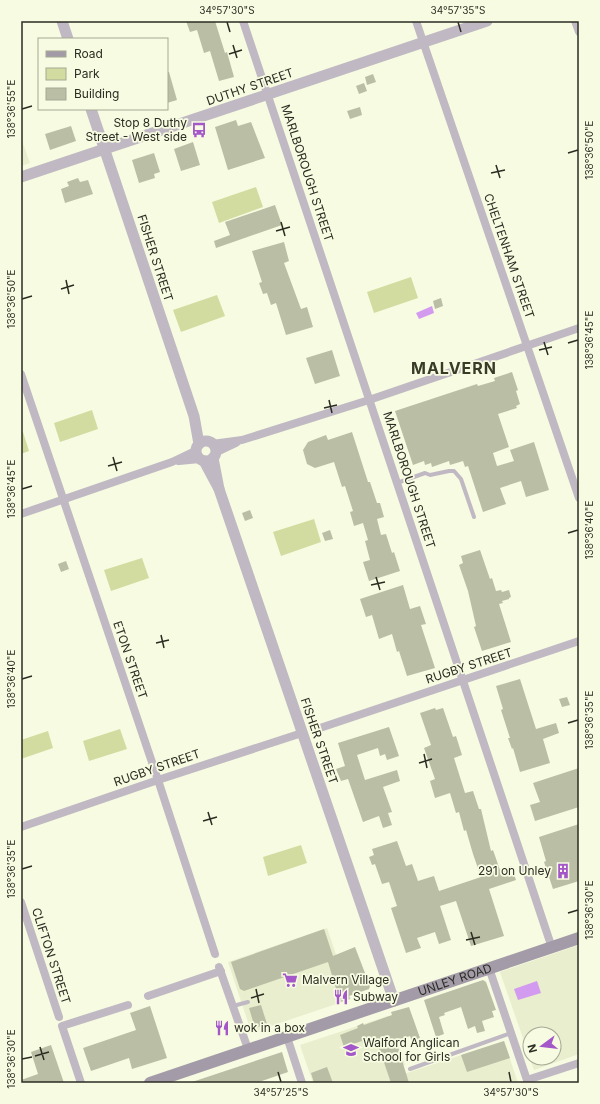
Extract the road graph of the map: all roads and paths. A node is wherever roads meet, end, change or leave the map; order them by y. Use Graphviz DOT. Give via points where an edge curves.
graph roads {
  1 [pos="62,21"];
  2 [pos="243,21"];
  3 [pos="416,21"];
  4 [pos="487,21"];
  5 [pos="575,21"];
  6 [pos="579,32"];
  7 [pos="68,38"];
  8 [pos="423,43"];
  9 [pos="268,95"];
  10 [pos="91,110"];
  11 [pos="105,149"];
  12 [pos="21,177"];
  13 [pos="579,328"];
  14 [pos="527,346"];
  15 [pos="21,374"];
  16 [pos="369,400"];
  17 [pos="206,451"];
  18 [pos="397,483"];
  19 [pos="579,498"];
  20 [pos="63,499"];
  21 [pos="21,514"];
  22 [pos="474,517"];
  23 [pos="579,641"];
  24 [pos="463,680"];
  25 [pos="320,728"];
  26 [pos="302,733"];
  27 [pos="158,780"];
  28 [pos="21,827"];
  29 [pos="21,902"];
  30 [pos="579,938"];
  31 [pos="552,948"];
  32 [pos="215,954"];
  33 [pos="489,968"];
  34 [pos="148,996"];
  35 [pos="394,1001"];
  36 [pos="248,1002"];
  37 [pos="128,1005"];
  38 [pos="233,1006"];
  39 [pos="59,1017"];
  40 [pos="511,1033"];
  41 [pos="287,1037"];
  42 [pos="248,1050"];
  43 [pos="579,1063"];
  44 [pos="410,1069"];
  45 [pos="527,1082"];
  46 [pos="81,1083"];
  47 [pos="151,1083"];
  48 [pos="302,1083"];
  1 -- 7 [label="street"];
  2 -- 9 [label="street, MARLBOROUGH STREET"];
  3 -- 8 [label="street, CHELTENHAM STREET"];
  4 -- 8 [label="street, DUTHY STREET"];
  5 -- 6 [label="street"];
  8 -- 9 [label="street, DUTHY STREET"];
  8 -- 14 [label="street, CHELTENHAM STREET"];
  9 -- 11 [label="street, DUTHY STREET"];
  9 -- 16 [label="street, MARLBOROUGH STREET"];
  10 -- 11 [label="street, FISHER STREET"];
  11 -- 12 [label="street, DUTHY STREET"];
  11 -- 17 [label="street, FISHER STREET"];
  13 -- 14 [label="street"];
  14 -- 16 [label="street"];
  14 -- 19 [label="street, CHELTENHAM STREET"];
  15 -- 20 [label="street, ETON STREET"];
  16 -- 17 [label="street"];
  16 -- 18 [label="street, MARLBOROUGH STREET"];
  17 -- 20 [label="street"];
  17 -- 26 [label="street, FISHER STREET"];
  18 -- 22 [label="lane" via="426,473 430,476 454,471 461,479"];
  18 -- 24 [label="street, MARLBOROUGH STREET"];
  20 -- 21 [label="street"];
  20 -- 27 [label="street, ETON STREET"];
  23 -- 24 [label="street, RUGBY STREET"];
  24 -- 25 [label="street, RUGBY STREET"];
  24 -- 31 [label="street, MARLBOROUGH STREET"];
  26 -- 27 [label="street, RUGBY STREET"];
  26 -- 35 [label="street, FISHER STREET"];
  27 -- 28 [label="street, RUGBY STREET"];
  27 -- 32 [label="street, ETON STREET"];
  29 -- 39 [label="street, CLIFTON STREET"];
  30 -- 31 [label="main road, UNLEY ROAD"];
  31 -- 33 [label="main road, UNLEY ROAD"];
  33 -- 35 [label="main road, UNLEY ROAD"];
  33 -- 40 [label="street"];
  34 -- 38 [label="street" via="220,969"];
  35 -- 41 [label="main road, UNLEY ROAD"];
  36 -- 38 [label="lane"];
  37 -- 46 [label="street" via="62,1026"];
  38 -- 42 [label="street"];
  40 -- 44 [label="lane"];
  40 -- 45 [label="street"];
  41 -- 42 [label="main road, UNLEY ROAD"];
  41 -- 48 [label="street"];
  42 -- 47 [label="main road, UNLEY ROAD"];
  43 -- 45 [label="street"];
}
